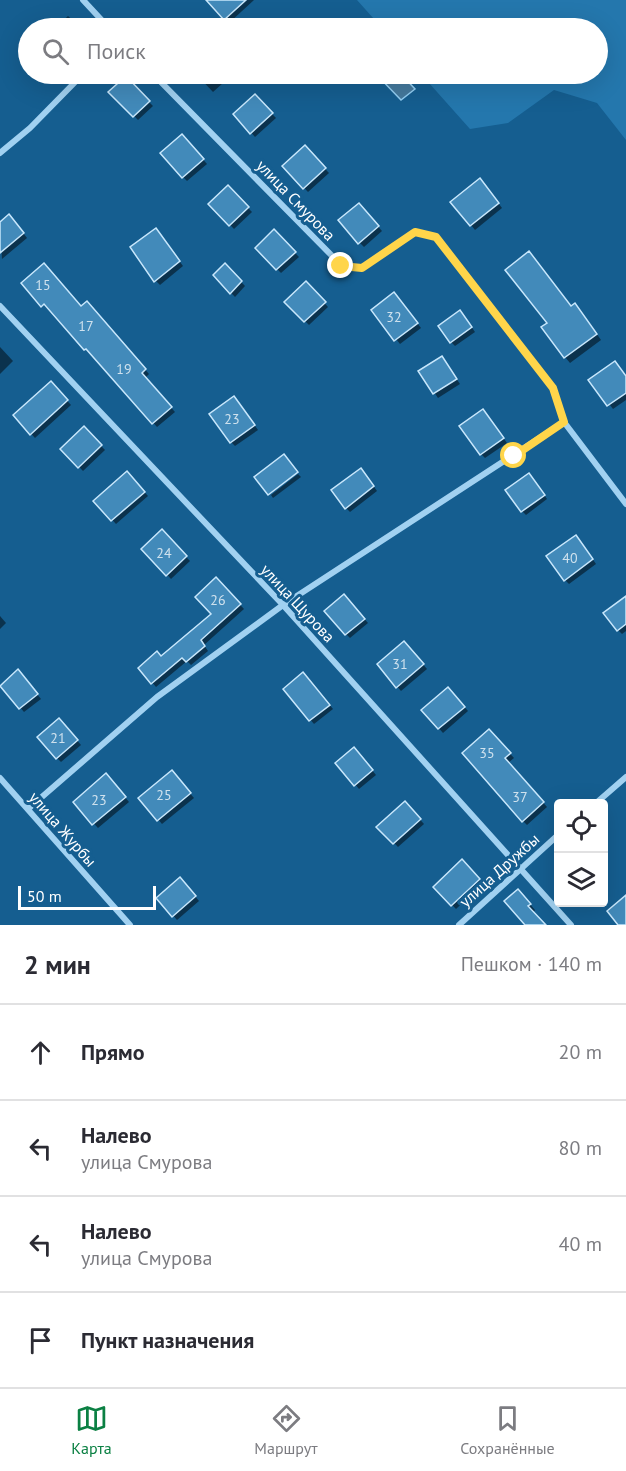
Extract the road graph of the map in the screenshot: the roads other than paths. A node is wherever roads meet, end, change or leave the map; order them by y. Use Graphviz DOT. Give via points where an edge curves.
graph roads {
  1 [pos="83,0"];
  2 [pos="100,18"];
  3 [pos="72,84"];
  4 [pos="163,84"];
  5 [pos="0,153"];
  6 [pos="0,306"];
  7 [pos="564,422"];
  8 [pos="626,504"];
  9 [pos="283,605"];
  10 [pos="626,777"];
  11 [pos="0,778"];
  12 [pos="601,799"];
  13 [pos="28,809"];
  14 [pos="554,838"];
  15 [pos="519,868"];
  16 [pos="130,925"];
  17 [pos="459,925"];
  18 [pos="571,925"];
  1 -- 2 [label="street"];
  3 -- 5 [label="street"];
  4 -- 7 [label="street, улица Смурова" via="341,266 362,268 415,232 436,237 553,388"];
  6 -- 9 [label="street, улица Щурова"];
  7 -- 8 [label="street, улица Смурова"];
  7 -- 9 [label="street"];
  9 -- 13 [label="street" via="157,698"];
  9 -- 15 [label="street, улица Щурова"];
  10 -- 12 [label="street"];
  11 -- 13 [label="street, улица Журбы"];
  13 -- 16 [label="street, улица Журбы"];
  14 -- 15 [label="street, улица Дружбы"];
  15 -- 17 [label="street, улица Дружбы"];
  15 -- 18 [label="street, улица Щурова"];
}
